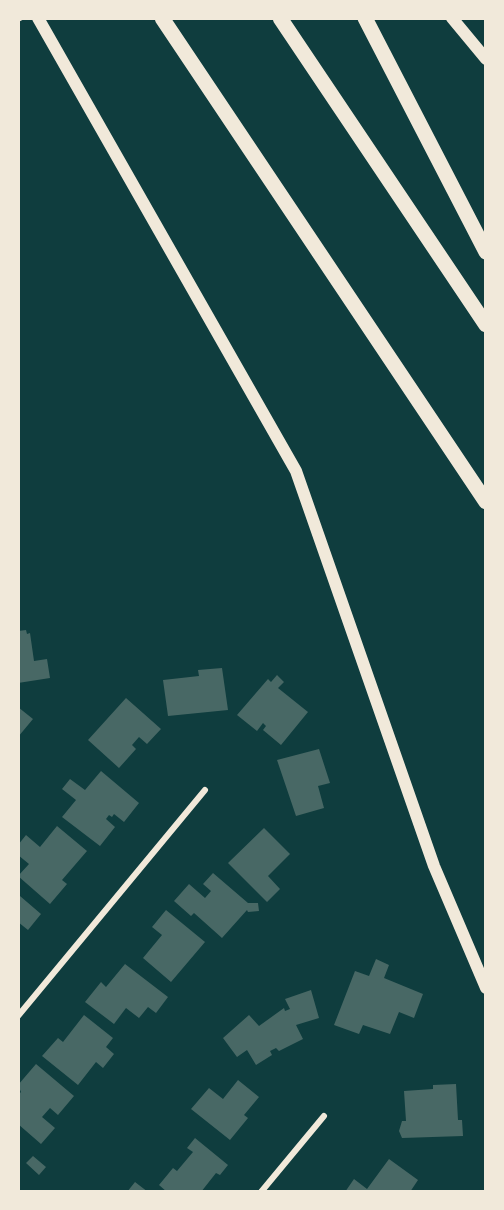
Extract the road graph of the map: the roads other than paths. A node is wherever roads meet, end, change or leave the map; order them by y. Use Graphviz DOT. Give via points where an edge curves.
graph roads {
  1 [pos="38,18"];
  2 [pos="162,18"];
  3 [pos="280,18"];
  4 [pos="365,18"];
  5 [pos="452,18"];
  6 [pos="486,59"];
  7 [pos="486,252"];
  8 [pos="486,325"];
  9 [pos="486,502"];
  10 [pos="205,790"];
  11 [pos="486,988"];
  12 [pos="18,1016"];
  13 [pos="324,1116"];
  14 [pos="261,1192"];
  1 -- 11 [label="main road" via="296,471 434,866"];
  2 -- 9 [label="highway"];
  3 -- 8 [label="highway"];
  4 -- 7 [label="highway"];
  5 -- 6 [label="main road"];
  10 -- 12 [label="street"];
  13 -- 14 [label="street"];
}
